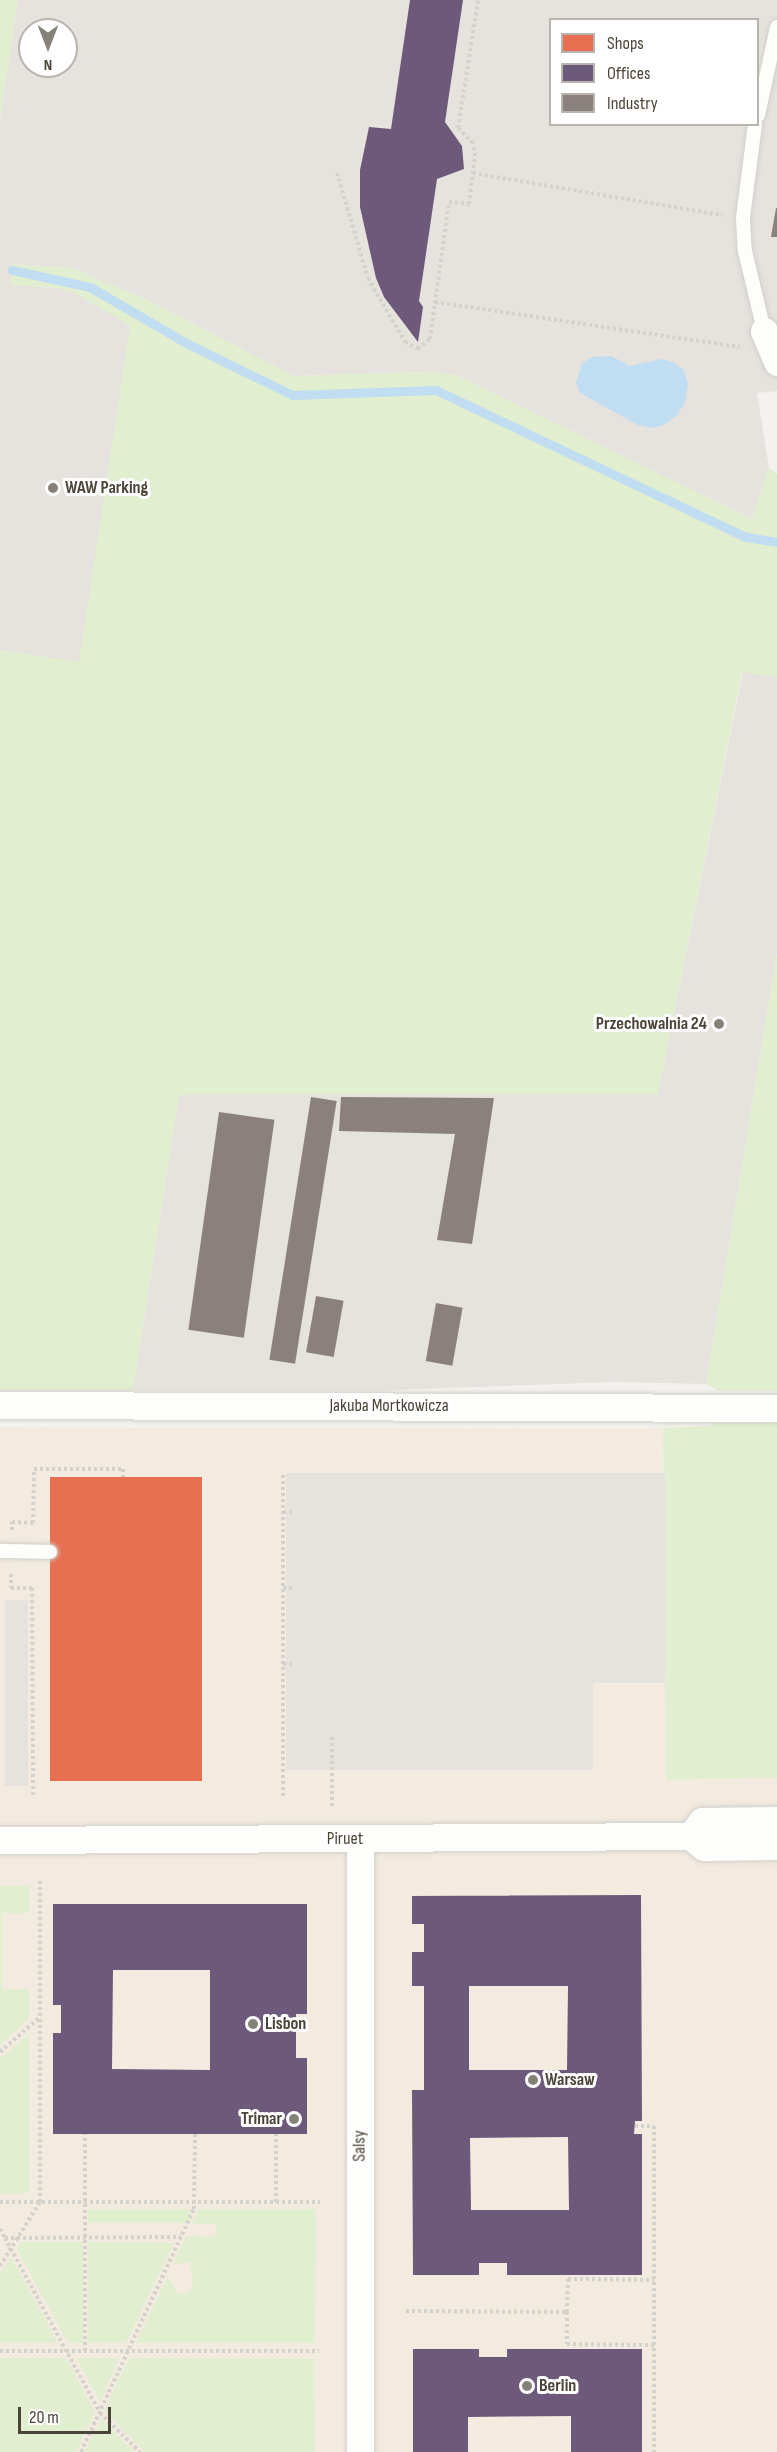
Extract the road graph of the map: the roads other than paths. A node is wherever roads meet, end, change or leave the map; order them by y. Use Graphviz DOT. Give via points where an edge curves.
graph roads {
  1 [pos="777,27"];
  2 [pos="759,110"];
  3 [pos="755,126"];
  4 [pos="771,332"];
  5 [pos="777,362"];
  6 [pos="0,1405"];
  7 [pos="777,1408"];
  8 [pos="6,1551"];
  9 [pos="50,1552"];
  10 [pos="777,1820"];
  11 [pos="690,1836"];
  12 [pos="360,1839"];
  13 [pos="0,1840"];
  14 [pos="777,1846"];
  15 [pos="360,2452"];
  1 -- 2 [label="lane"];
  3 -- 4 [label="lane" via="743,218 745,251"];
  4 -- 5 [label="street"];
  6 -- 7 [label="street, Jakuba Mortkowicza"];
  8 -- 9 [label="lane"];
  10 -- 11 [label="street" via="702,1821"];
  11 -- 12 [label="street, Piruet"];
  11 -- 14 [label="street, Piruet" via="704,1847"];
  12 -- 13 [label="street, Piruet"];
  12 -- 15 [label="street, Salsy"];
}
